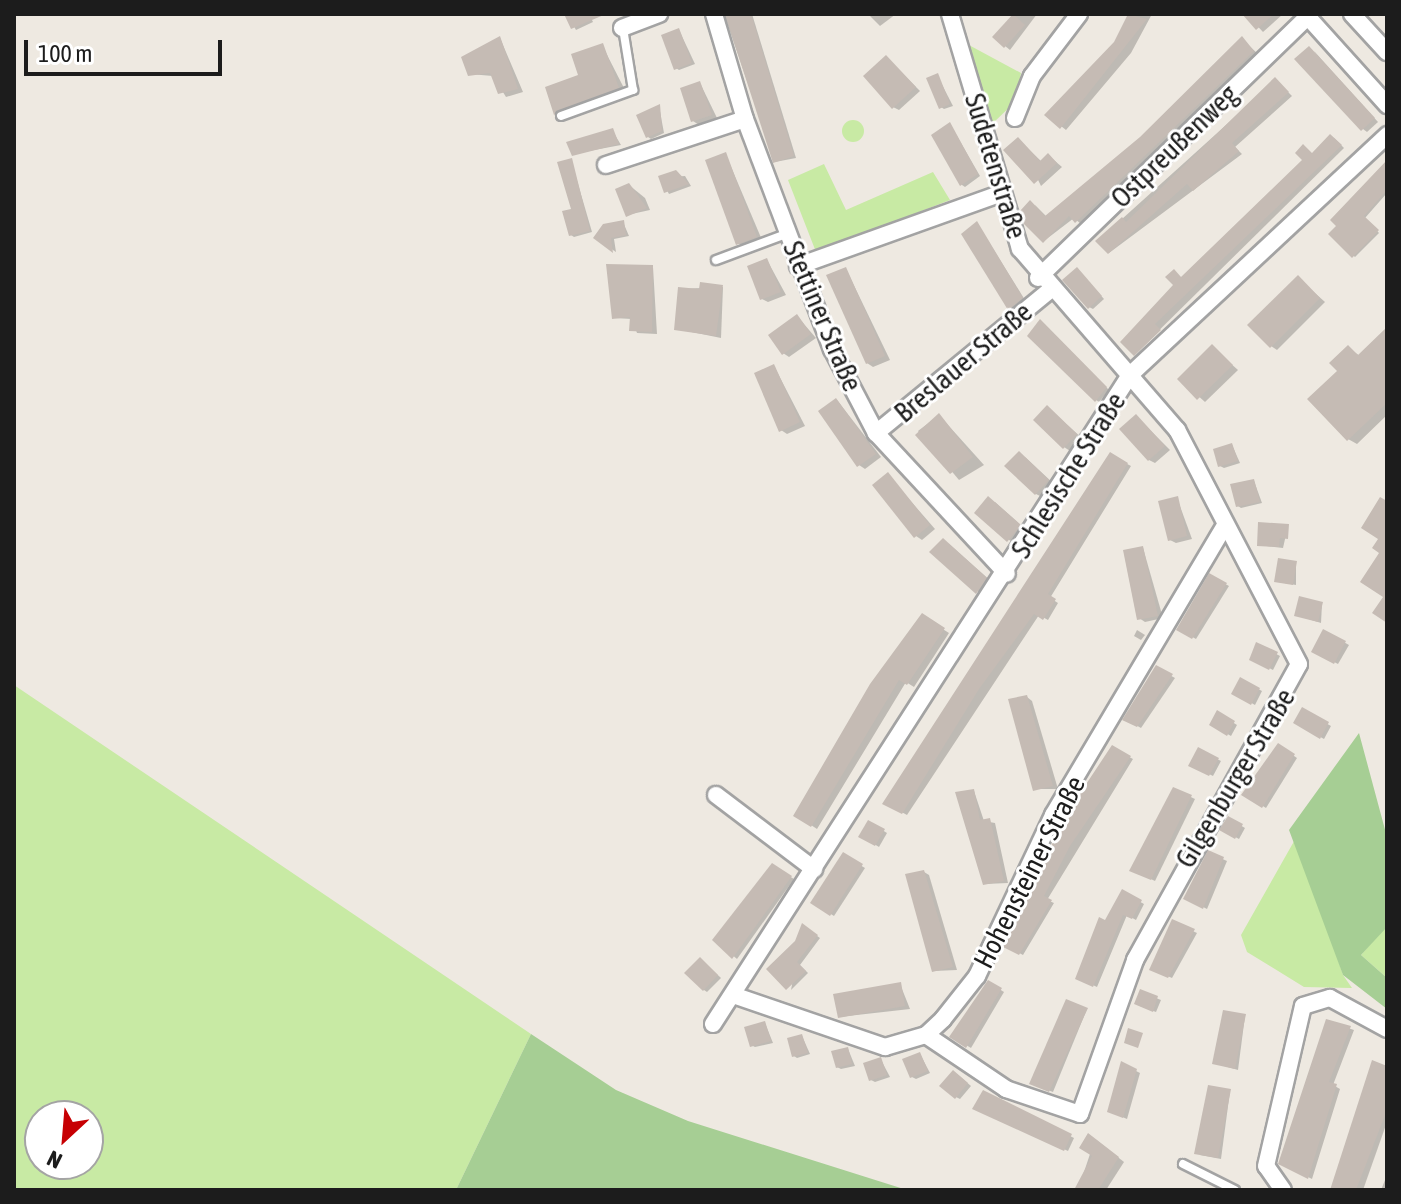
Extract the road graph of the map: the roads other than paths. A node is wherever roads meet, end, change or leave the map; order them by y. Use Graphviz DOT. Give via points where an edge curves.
graph roads {
  1 [pos="659,14"];
  2 [pos="714,14"];
  3 [pos="950,14"];
  4 [pos="1079,14"];
  5 [pos="1352,14"];
  6 [pos="1309,15"];
  7 [pos="622,28"];
  8 [pos="1387,52"];
  9 [pos="1387,105"];
  10 [pos="561,116"];
  11 [pos="1015,118"];
  12 [pos="745,119"];
  13 [pos="1387,135"];
  14 [pos="606,165"];
  15 [pos="999,194"];
  16 [pos="786,234"];
  17 [pos="716,260"];
  18 [pos="798,266"];
  19 [pos="1044,284"];
  20 [pos="1130,375"];
  21 [pos="876,433"];
  22 [pos="1225,525"];
  23 [pos="1007,574"];
  24 [pos="716,795"];
  25 [pos="814,869"];
  26 [pos="733,995"];
  27 [pos="713,1024"];
  28 [pos="1387,1029"];
  29 [pos="926,1035"];
  30 [pos="1183,1164"];
  31 [pos="1277,1189"];
  32 [pos="1235,1190"];
  1 -- 7 [label="street"];
  2 -- 12 [label="street, Stettiner Straße"];
  3 -- 15 [label="street, Sudetenstraße"];
  4 -- 11 [label="street" via="1032,76"];
  5 -- 8 [label="street"];
  6 -- 9 [label="street"];
  6 -- 19 [label="street, Ostpreußenweg"];
  7 -- 10 [label="lane" via="633,90"];
  12 -- 14 [label="street"];
  12 -- 16 [label="street, Stettiner Straße"];
  13 -- 20 [label="street, Schlesische Straße"];
  15 -- 18 [label="street"];
  15 -- 19 [label="street, Sudetenstraße"];
  16 -- 17 [label="lane"];
  16 -- 18 [label="street, Stettiner Straße"];
  18 -- 21 [label="street, Stettiner Straße"];
  19 -- 20 [label="street, Sudetenstraße"];
  19 -- 21 [label="street, Breslauer Straße"];
  20 -- 22 [label="street, Gilgenburger Straße" via="1177,430"];
  20 -- 23 [label="street, Schlesische Straße"];
  21 -- 23 [label="street, Stettiner Straße"];
  22 -- 29 [label="street, Hohensteiner Straße" via="1053,815 977,976"];
  22 -- 29 [label="street, Gilgenburger Straße" via="1299,664 1297,676 1154,922 1080,1114 1006,1089"];
  23 -- 25 [label="street, Schlesische Straße"];
  24 -- 25 [label="street"];
  25 -- 26 [label="street, Schlesische Straße"];
  26 -- 27 [label="street, Schlesische Straße"];
  26 -- 29 [label="street" via="861,1044 885,1047"];
  28 -- 31 [label="street" via="1330,998 1303,1006 1266,1166"];
  30 -- 32 [label="lane"];
}
